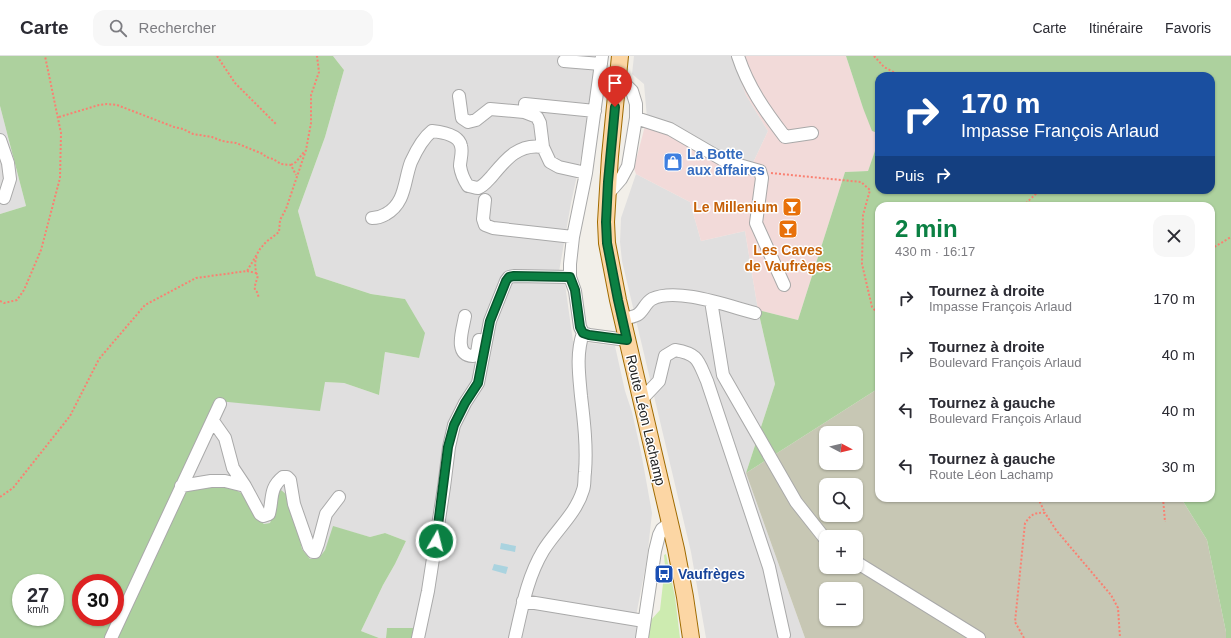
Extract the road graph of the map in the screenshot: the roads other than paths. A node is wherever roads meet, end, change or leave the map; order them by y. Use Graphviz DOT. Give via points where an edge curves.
graph roads {
  1 [pos="620,56"];
  2 [pos="738,56"];
  3 [pos="602,60"];
  4 [pos="564,61"];
  5 [pos="618,77"];
  6 [pos="459,96"];
  7 [pos="525,104"];
  8 [pos="595,111"];
  9 [pos="636,118"];
  10 [pos="812,133"];
  11 [pos="0,140"];
  12 [pos="543,147"];
  13 [pos="586,172"];
  14 [pos="607,195"];
  15 [pos="4,198"];
  16 [pos="485,200"];
  17 [pos="372,218"];
  18 [pos="573,237"];
  19 [pos="570,277"];
  20 [pos="784,285"];
  21 [pos="711,301"];
  22 [pos="754,312"];
  23 [pos="466,316"];
  24 [pos="622,319"];
  25 [pos="490,321"];
  26 [pos="583,333"];
  27 [pos="627,340"];
  28 [pos="641,400"];
  29 [pos="220,404"];
  30 [pos="213,420"];
  31 [pos="181,486"];
  32 [pos="245,486"];
  33 [pos="339,497"];
  34 [pos="670,523"];
  35 [pos="819,531"];
  36 [pos="863,566"];
  37 [pos="523,601"];
  38 [pos="644,620"];
  39 [pos="784,635"];
  40 [pos="111,638"];
  41 [pos="418,638"];
  42 [pos="515,638"];
  43 [pos="642,638"];
  44 [pos="691,638"];
  45 [pos="978,638"];
  1 -- 5 [label="main road, Route Léon Lachamp"];
  2 -- 10 [label="street" via="744,74 761,106 785,137"];
  3 -- 4 [label="street"];
  3 -- 8 [label="street"];
  5 -- 9 [label="street" via="632,91 636,104"];
  5 -- 14 [label="main road, Route Léon Lachamp"];
  6 -- 12 [label="street" via="462,118 468,122 476,120 490,109 524,112 537,117"];
  7 -- 8 [label="street"];
  8 -- 13 [label="street"];
  9 -- 14 [label="street" via="628,166 621,180"];
  9 -- 20 [label="street" via="670,129 725,161 760,172 762,178 756,223"];
  11 -- 15 [label="street" via="8,163 10,179"];
  12 -- 13 [label="street" via="550,162 559,167"];
  12 -- 17 [label="street" via="533,145 522,148 505,160 486,183 477,188 468,186 464,179 460,167 461,146 458,140 432,131 426,136 411,162 397,206 378,218"];
  13 -- 18 [label="street"];
  14 -- 24 [label="main road, Route Léon Lachamp" via="607,243"];
  16 -- 18 [label="street" via="485,225"];
  18 -- 19 [label="street"];
  19 -- 25 [label="street" via="509,277"];
  19 -- 26 [label="street"];
  21 -- 22 [label="street"];
  21 -- 24 [label="street" via="668,295 652,299 638,314"];
  21 -- 35 [label="street" via="724,375 796,502"];
  23 -- 25 [label="street" via="460,345 468,356 477,353 482,326 484,322"];
  24 -- 27 [label="main road, Route Léon Lachamp"];
  25 -- 41 [label="street" via="478,383 454,425 448,447 436,541"];
  26 -- 27 [label="street"];
  26 -- 37 [label="street" via="579,345 578,372 586,459 583,490 566,521 543,551"];
  27 -- 28 [label="main road, Route Léon Lachamp"];
  28 -- 34 [label="main road, Route Léon Lachamp"];
  28 -- 39 [label="street" via="659,381 665,356 675,350 686,352 697,359 707,381 769,567"];
  29 -- 30 [label="street"];
  30 -- 31 [label="street"];
  30 -- 32 [label="street" via="225,438 233,468"];
  31 -- 32 [label="street" via="225,481"];
  31 -- 40 [label="street"];
  32 -- 33 [label="street" via="260,514 267,516 274,487 283,477 287,477 290,480 294,504 313,552 318,544 326,514"];
  34 -- 38 [label="street" via="659,535"];
  34 -- 44 [label="main road, Route Léon Lachamp"];
  36 -- 45 [label="street"];
  37 -- 38 [label="street"];
  37 -- 42 [label="street"];
  38 -- 43 [label="street"];
}
